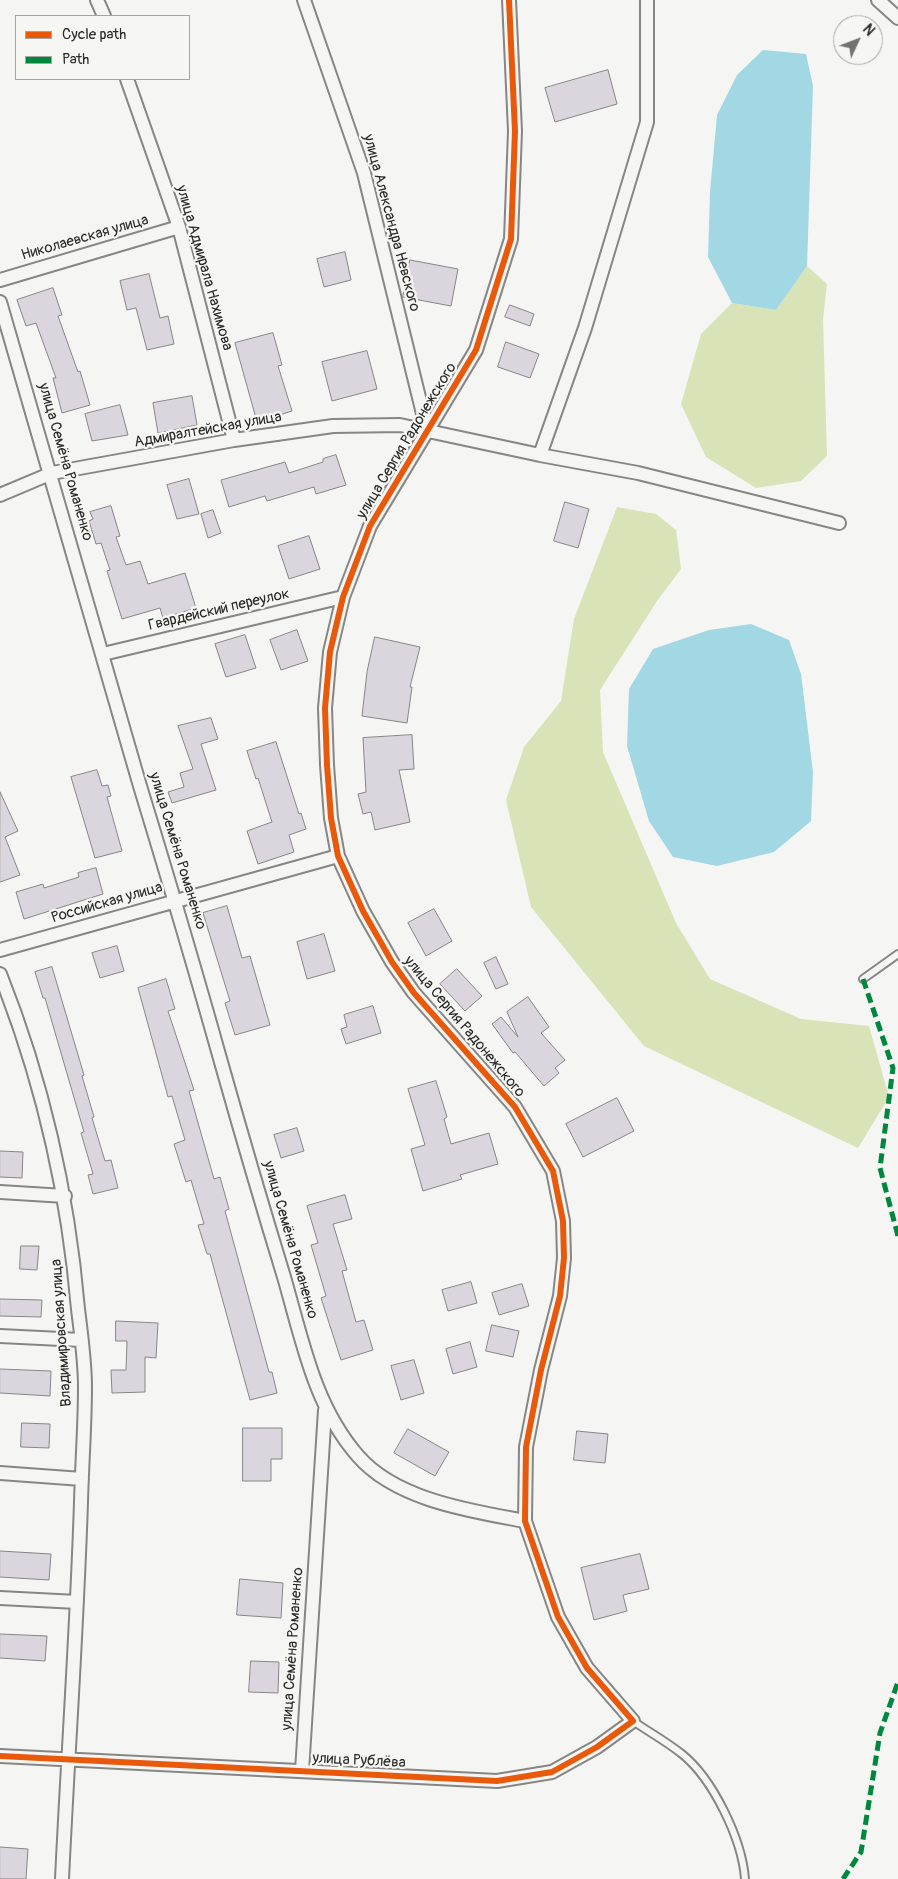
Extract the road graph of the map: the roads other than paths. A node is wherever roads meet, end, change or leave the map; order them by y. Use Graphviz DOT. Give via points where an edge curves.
graph roads {
  1 [pos="97,0"];
  2 [pos="304,0"];
  3 [pos="509,0"];
  4 [pos="647,0"];
  5 [pos="878,0"];
  6 [pos="104,15"];
  7 [pos="898,18"];
  8 [pos="127,80"];
  9 [pos="179,227"];
  10 [pos="0,280"];
  11 [pos="0,302"];
  12 [pos="427,430"];
  13 [pos="234,440"];
  14 [pos="540,456"];
  15 [pos="52,474"];
  16 [pos="0,495"];
  17 [pos="839,523"];
  18 [pos="343,597"];
  19 [pos="103,654"];
  20 [pos="338,856"];
  21 [pos="176,900"];
  22 [pos="0,950"];
  23 [pos="898,954"];
  24 [pos="0,974"];
  25 [pos="863,979"];
  26 [pos="0,1192"];
  27 [pos="65,1196"];
  28 [pos="0,1336"];
  29 [pos="81,1340"];
  30 [pos="325,1410"];
  31 [pos="0,1473"];
  32 [pos="82,1478"];
  33 [pos="525,1521"];
  34 [pos="0,1598"];
  35 [pos="77,1602"];
  36 [pos="633,1721"];
  37 [pos="0,1756"];
  38 [pos="68,1760"];
  39 [pos="302,1771"];
  40 [pos="62,1879"];
  41 [pos="745,1879"];
  1 -- 6 [label="street"];
  2 -- 12 [label="street, улица Александра Невского" via="364,173"];
  3 -- 12 [label="street, улица Сергия Радонежского" via="515,131 511,239 476,350"];
  4 -- 14 [label="street" via="647,122 585,328"];
  5 -- 7 [label="street"];
  8 -- 9 [label="street, улица Адмирала Нахимова"];
  9 -- 10 [label="street, Николаевская улица"];
  9 -- 13 [label="street, улица Адмирала Нахимова"];
  11 -- 15 [label="street, улица Семёна Романенко"];
  12 -- 13 [label="street, Адмиралтейская улица" via="400,425 333,426"];
  12 -- 14 [label="street, Адмиралтейская улица"];
  12 -- 18 [label="street, улица Сергия Радонежского" via="370,526"];
  13 -- 15 [label="street, Адмиралтейская улица"];
  14 -- 17 [label="street, Адмиралтейская улица" via="638,473"];
  15 -- 16 [label="street, Адмиралтейская улица"];
  15 -- 19 [label="street, улица Семёна Романенко"];
  18 -- 19 [label="street, Гвардейский переулок"];
  18 -- 20 [label="street, улица Сергия Радонежского" via="330,652 325,708 331,818"];
  19 -- 21 [label="street, улица Семёна Романенко"];
  20 -- 21 [label="street, Российская улица"];
  20 -- 33 [label="street, улица Сергия Радонежского" via="363,911 392,962 414,993 515,1107 553,1171 563,1221 562,1277 526,1447"];
  21 -- 22 [label="street, Российская улица"];
  21 -- 30 [label="street, улица Семёна Романенко" via="247,1154"];
  23 -- 25 [label="lane"];
  24 -- 27 [label="street, Владимировская улица" via="42,1095"];
  26 -- 27 [label="street"];
  27 -- 29 [label="street, Владимировская улица"];
  28 -- 29 [label="street"];
  29 -- 32 [label="street, Владимировская улица" via="85,1385"];
  30 -- 33 [label="street, улица Семёна Романенко" via="359,1458 415,1494 468,1510"];
  30 -- 39 [label="street, улица Семёна Романенко"];
  31 -- 32 [label="street"];
  32 -- 35 [label="street, Владимировская улица"];
  33 -- 36 [label="street, улица Сергия Радонежского" via="558,1617 587,1668"];
  34 -- 35 [label="street"];
  35 -- 38 [label="street, Владимировская улица"];
  36 -- 39 [label="street, улица Рублёва" via="597,1747 552,1772 497,1780"];
  36 -- 41 [label="lane" via="682,1754 713,1787 732,1830"];
  37 -- 38 [label="street, улица Рублёва"];
  38 -- 39 [label="street, улица Рублёва"];
  38 -- 40 [label="street, Владимировская улица"];
}
